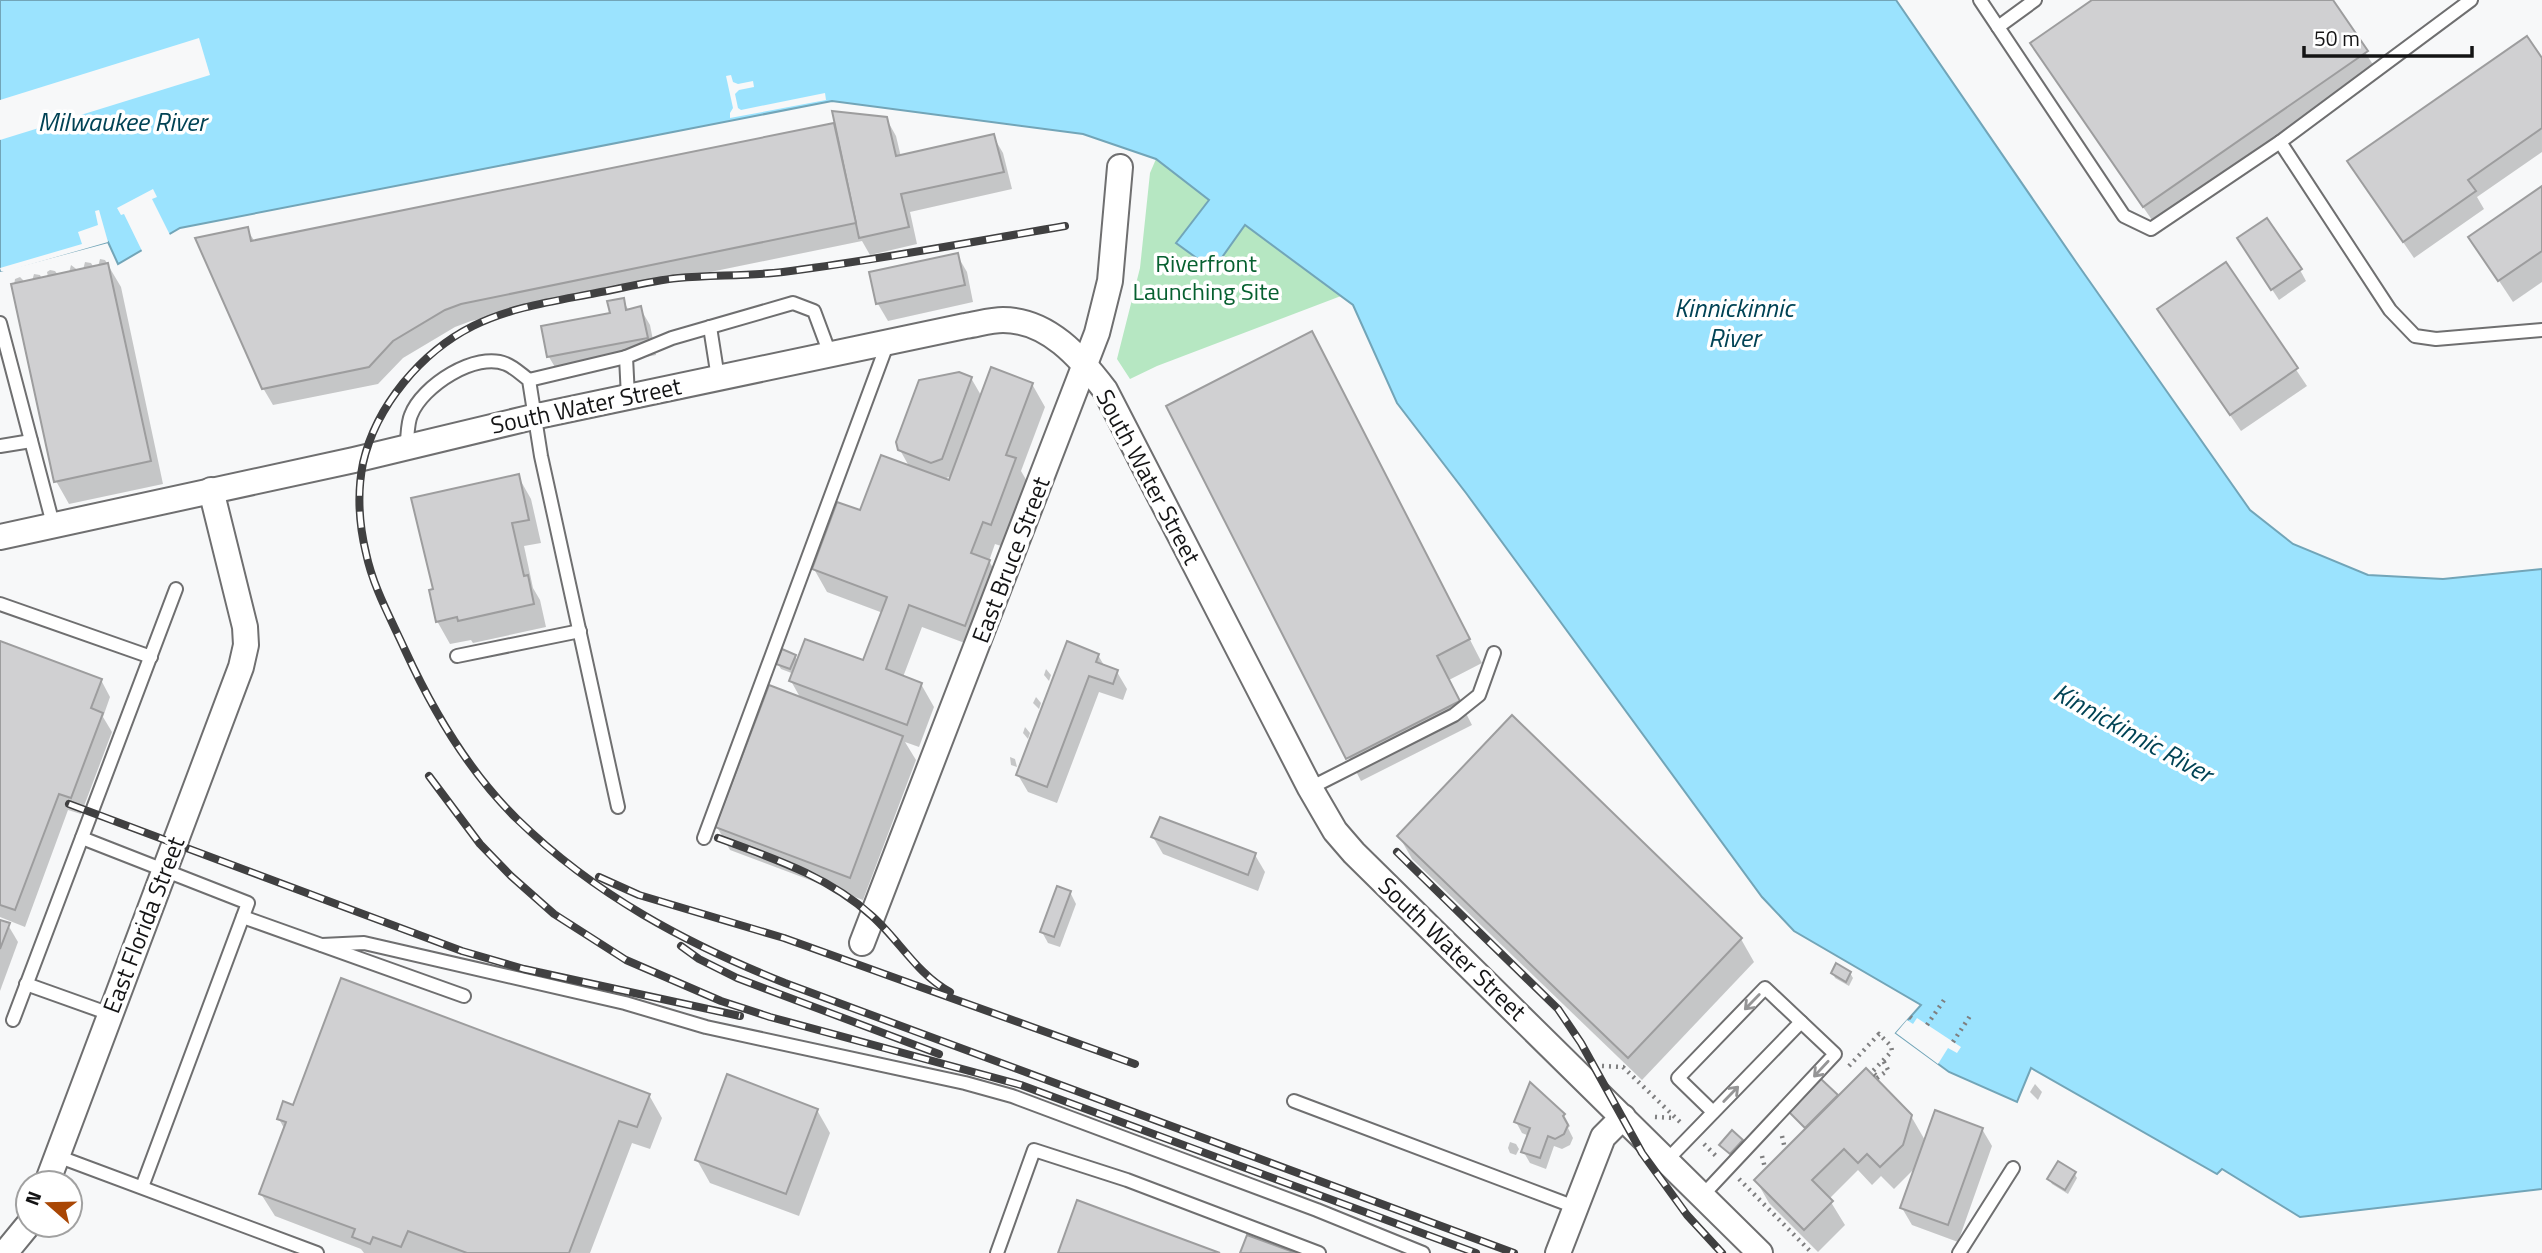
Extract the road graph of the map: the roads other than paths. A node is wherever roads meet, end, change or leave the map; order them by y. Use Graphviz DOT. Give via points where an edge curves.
graph roads {
  1 [pos="1980,0"];
  2 [pos="2035,0"];
  3 [pos="2471,0"];
  4 [pos="1998,27"];
  5 [pos="2280,142"];
  6 [pos="1120,167"];
  7 [pos="0,323"];
  8 [pos="710,327"];
  9 [pos="2542,330"];
  10 [pos="888,342"];
  11 [pos="830,354"];
  12 [pos="626,357"];
  13 [pos="1086,367"];
  14 [pos="718,378"];
  15 [pos="529,380"];
  16 [pos="628,397"];
  17 [pos="533,417"];
  18 [pos="31,442"];
  19 [pos="0,446"];
  20 [pos="406,448"];
  21 [pos="211,490"];
  22 [pos="53,524"];
  23 [pos="0,537"];
  24 [pos="176,590"];
  25 [pos="0,604"];
  26 [pos="580,631"];
  27 [pos="1494,653"];
  28 [pos="457,656"];
  29 [pos="151,657"];
  30 [pos="1310,788"];
  31 [pos="618,807"];
  32 [pos="82,838"];
  33 [pos="704,838"];
  34 [pos="165,870"];
  35 [pos="243,917"];
  36 [pos="862,943"];
  37 [pos="322,945"];
  38 [pos="26,984"];
  39 [pos="464,996"];
  40 [pos="110,1014"];
  41 [pos="13,1020"];
  42 [pos="1801,1022"];
  43 [pos="1294,1101"];
  44 [pos="1713,1112"];
  45 [pos="1623,1116"];
  46 [pos="57,1156"];
  47 [pos="1667,1160"];
  48 [pos="2013,1168"];
  49 [pos="52,1169"];
  50 [pos="142,1187"];
  51 [pos="1702,1196"];
  52 [pos="1575,1207"];
  53 [pos="16,1239"];
  54 [pos="5,1253"];
  55 [pos="317,1253"];
  56 [pos="997,1253"];
  57 [pos="1319,1253"];
  58 [pos="1423,1253"];
  59 [pos="1558,1253"];
  60 [pos="1760,1253"];
  61 [pos="1959,1253"];
  1 -- 4 [label="lane"];
  2 -- 4 [label="lane"];
  3 -- 5 [label="lane"];
  4 -- 5 [label="lane" via="2124,216 2151,229"];
  5 -- 9 [label="lane" via="2390,310 2415,337"];
  6 -- 13 [label="street, East Bruce Street" via="1110,281"];
  7 -- 18 [label="lane"];
  8 -- 11 [label="lane" via="793,303 814,311"];
  8 -- 12 [label="lane"];
  8 -- 14 [label="lane"];
  10 -- 11 [label="street, South Water Street"];
  10 -- 13 [label="street, South Water Street" via="1012,320 1040,328"];
  10 -- 33 [label="lane"];
  11 -- 14 [label="street, South Water Street"];
  12 -- 15 [label="lane"];
  12 -- 16 [label="lane"];
  13 -- 30 [label="street, South Water Street" via="1104,390"];
  13 -- 36 [label="street, East Bruce Street"];
  14 -- 16 [label="street, South Water Street"];
  15 -- 17 [label="lane"];
  15 -- 20 [label="lane" via="506,363 479,362 452,373 427,392 411,415"];
  16 -- 17 [label="street, South Water Street"];
  17 -- 20 [label="street, South Water Street"];
  17 -- 26 [label="lane"];
  18 -- 19 [label="lane"];
  18 -- 22 [label="lane"];
  20 -- 21 [label="street, South Water Street"];
  21 -- 22 [label="street, South Water Street"];
  21 -- 34 [label="street, East Florida Street" via="246,645"];
  22 -- 23 [label="street, South Water Street"];
  24 -- 29 [label="lane"];
  25 -- 29 [label="lane"];
  26 -- 28 [label="lane"];
  26 -- 31 [label="lane"];
  27 -- 30 [label="lane" via="1479,695 1454,715"];
  29 -- 32 [label="lane"];
  30 -- 45 [label="street, South Water Street" via="1354,853"];
  32 -- 34 [label="lane"];
  32 -- 38 [label="lane"];
  34 -- 35 [label="lane" via="248,903"];
  34 -- 40 [label="street, East Florida Street"];
  35 -- 37 [label="lane"];
  35 -- 50 [label="lane"];
  37 -- 39 [label="lane"];
  37 -- 58 [label="lane" via="364,943 1012,1096"];
  38 -- 40 [label="lane"];
  38 -- 41 [label="lane"];
  40 -- 46 [label="street, East Florida Street"];
  44 -- 42 [label="lane, one-way"];
  42 -- 44 [label="lane, one-way" via="1765,988 1678,1078"];
  42 -- 51 [label="lane, one-way" via="1835,1054"];
  43 -- 52 [label="lane"];
  44 -- 47 [label="lane"];
  45 -- 47 [label="street, South Water Street"];
  45 -- 52 [label="street" via="1603,1137"];
  46 -- 49 [label="street, East Florida Street"];
  46 -- 50 [label="lane"];
  47 -- 51 [label="street, South Water Street"];
  48 -- 61 [label="lane"];
  50 -- 55 [label="lane"];
  51 -- 60 [label="street, South Water Street"];
  52 -- 59 [label="street"];
  53 -- 54 [label="street"];
  56 -- 57 [label="lane" via="1034,1150"];
}
